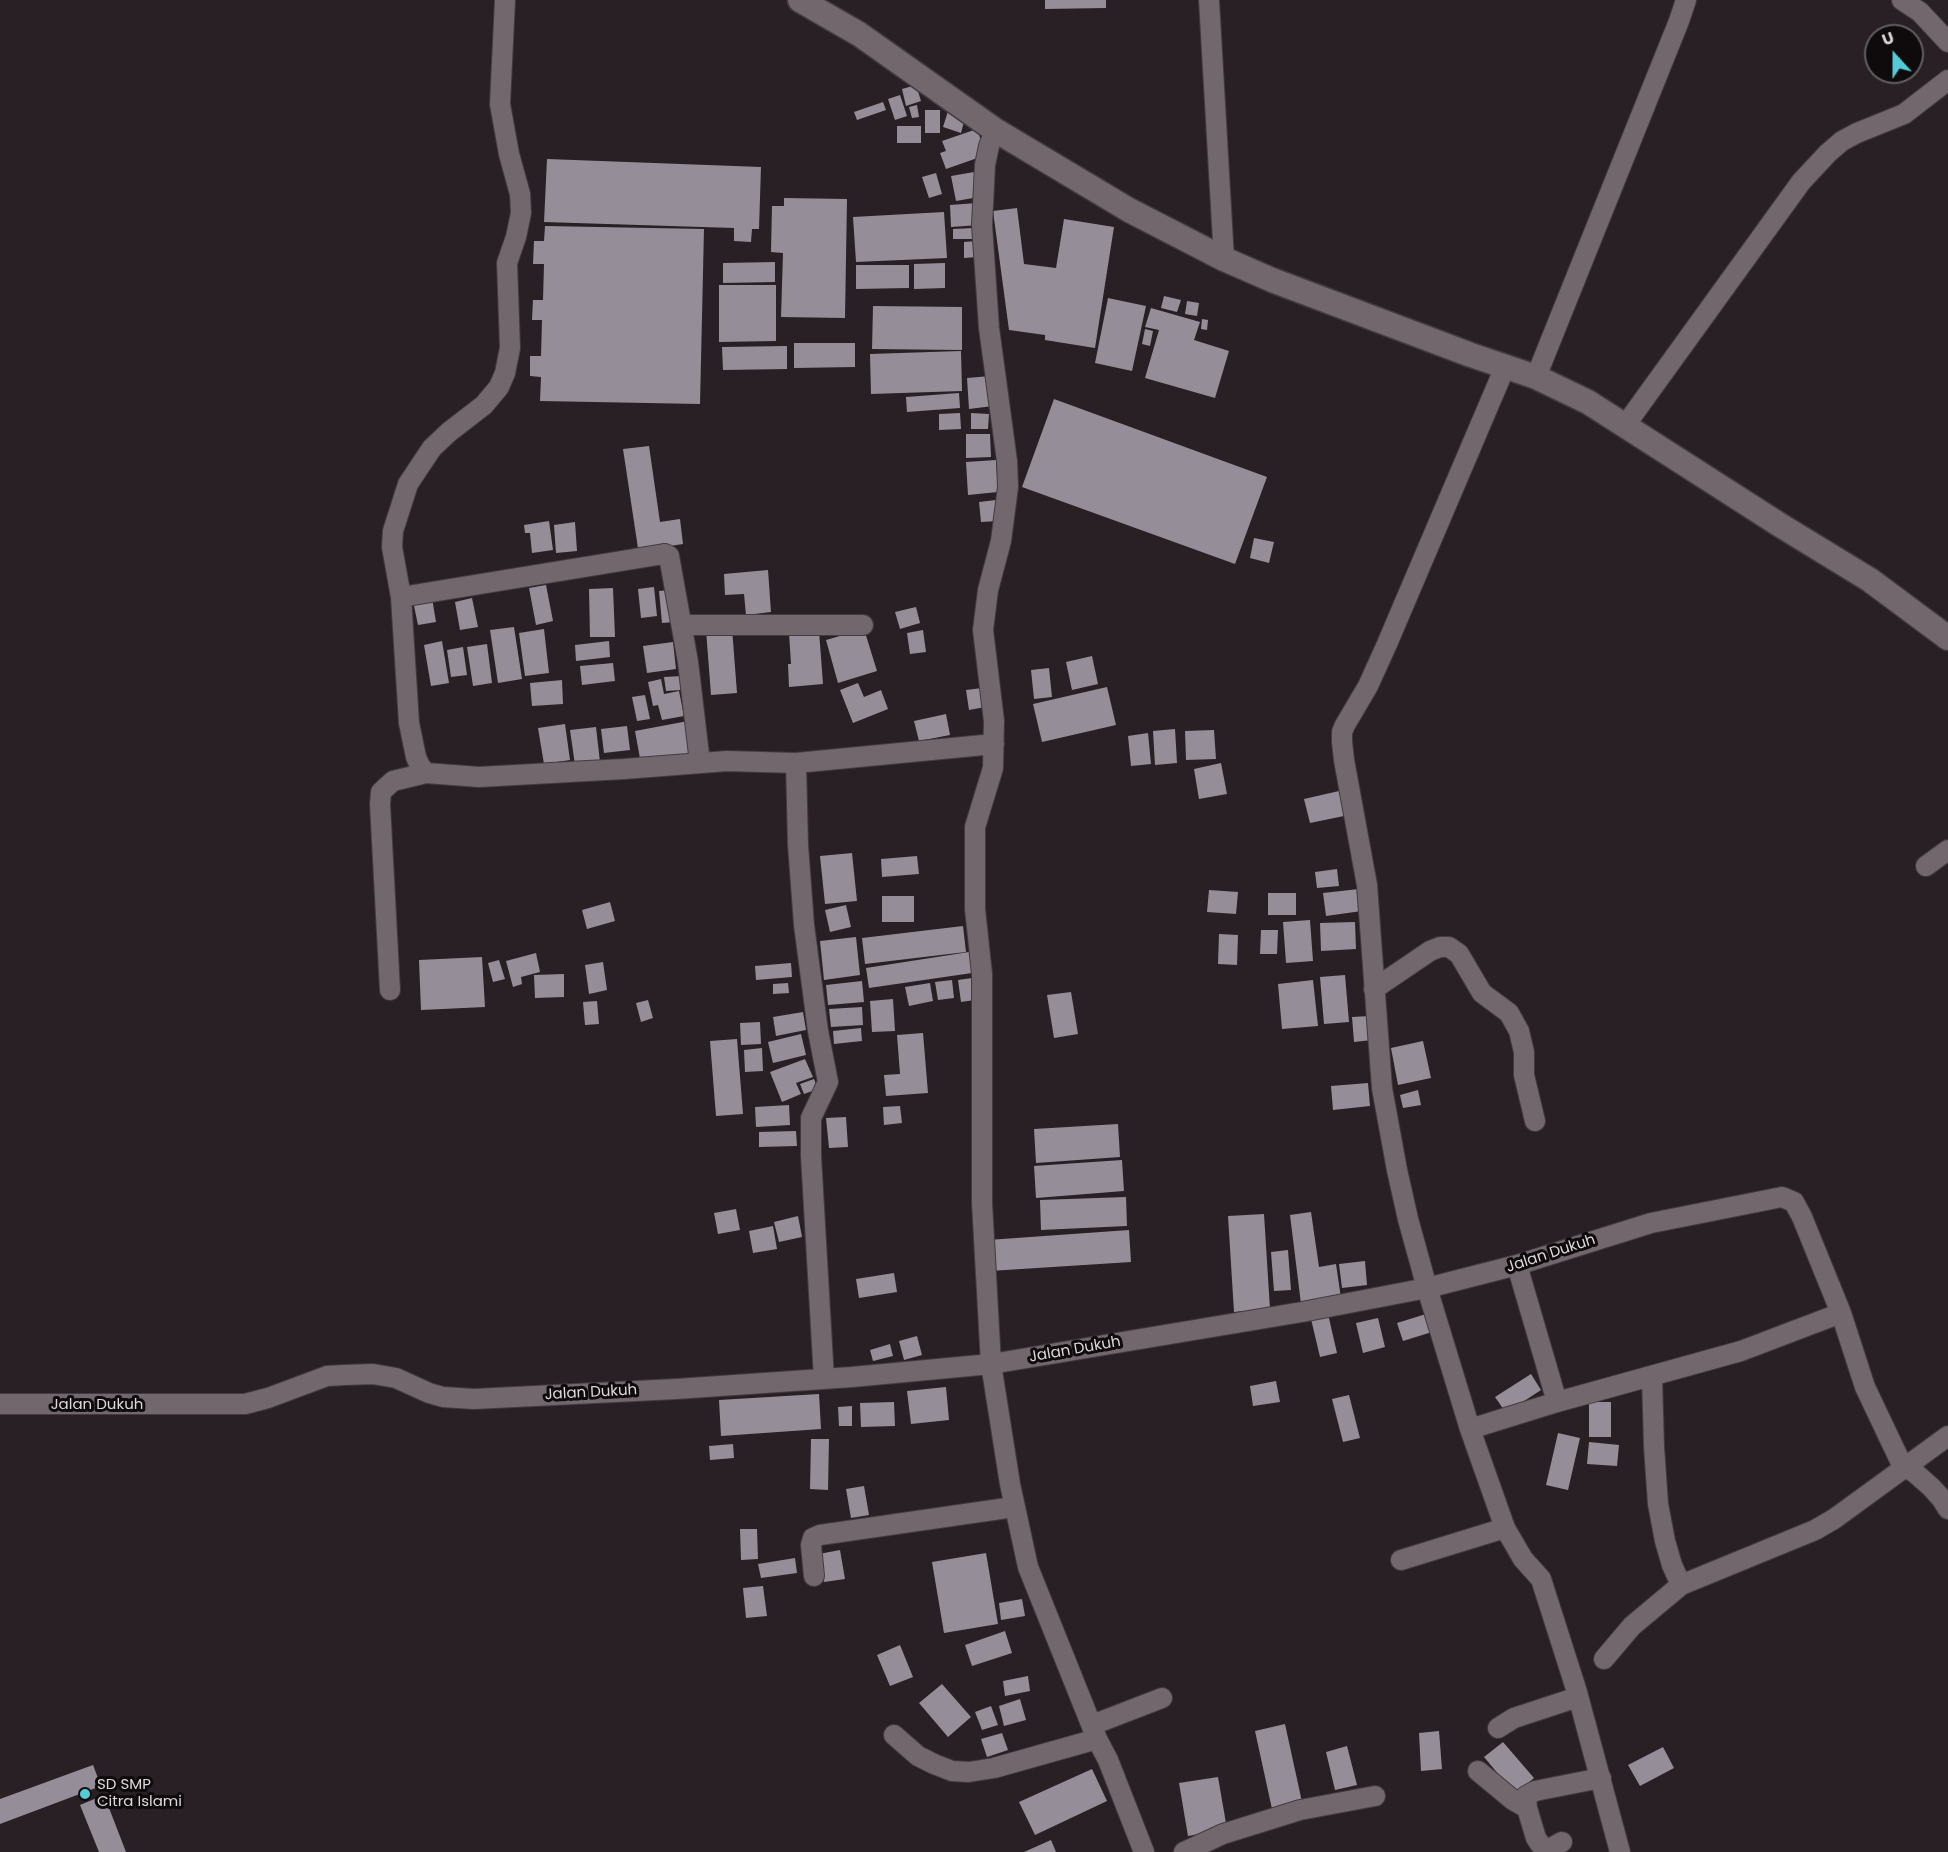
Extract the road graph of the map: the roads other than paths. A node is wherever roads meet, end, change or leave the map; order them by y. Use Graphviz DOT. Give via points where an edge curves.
graph roads {
  1 [pos="505,0"];
  2 [pos="800,0"];
  3 [pos="1209,0"];
  4 [pos="1686,0"];
  5 [pos="1902,0"];
  6 [pos="1948,42"];
  7 [pos="1948,80"];
  8 [pos="995,130"];
  9 [pos="1224,259"];
  10 [pos="1505,367"];
  11 [pos="1536,377"];
  12 [pos="1624,427"];
  13 [pos="401,597"];
  14 [pos="682,625"];
  15 [pos="863,626"];
  16 [pos="1948,638"];
  17 [pos="994,744"];
  18 [pos="700,763"];
  19 [pos="796,763"];
  20 [pos="426,773"];
  21 [pos="1948,850"];
  22 [pos="1926,866"];
  23 [pos="1374,989"];
  24 [pos="390,990"];
  25 [pos="1535,1121"];
  26 [pos="1517,1265"];
  27 [pos="1427,1288"];
  28 [pos="1841,1313"];
  29 [pos="991,1364"];
  30 [pos="1652,1376"];
  31 [pos="824,1379"];
  32 [pos="1557,1402"];
  33 [pos="0,1404"];
  34 [pos="1470,1428"];
  35 [pos="1948,1436"];
  36 [pos="1903,1467"];
  37 [pos="1014,1508"];
  38 [pos="1948,1509"];
  39 [pos="1505,1528"];
  40 [pos="1401,1560"];
  41 [pos="814,1576"];
  42 [pos="1681,1585"];
  43 [pos="1604,1659"];
  44 [pos="1578,1696"];
  45 [pos="1162,1698"];
  46 [pos="1498,1728"];
  47 [pos="1094,1732"];
  48 [pos="894,1736"];
  49 [pos="1478,1771"];
  50 [pos="1601,1778"];
  51 [pos="1375,1796"];
  52 [pos="1527,1808"];
  53 [pos="1562,1842"];
  54 [pos="1144,1852"];
  55 [pos="1184,1852"];
  56 [pos="1620,1852"];
  1 -- 13 [label="street" via="500,104 521,213 507,263 508,356 499,387 484,405 432,448 408,484 392,547"];
  2 -- 8 [label="street" via="859,34"];
  3 -- 9 [label="street"];
  4 -- 11 [label="street"];
  5 -- 6 [label="street" via="1920,12"];
  7 -- 12 [label="street" via="1904,114 1857,133 1828,153 1801,182"];
  8 -- 9 [label="street" via="1129,210"];
  8 -- 17 [label="street" via="985,165 982,225 989,328 1008,487 983,630"];
  9 -- 10 [label="street"];
  10 -- 11 [label="street"];
  10 -- 23 [label="street" via="1387,644 1342,732 1367,885"];
  11 -- 12 [label="street" via="1588,402"];
  12 -- 16 [label="street" via="1870,580"];
  13 -- 14 [label="street" via="665,554 671,558"];
  13 -- 20 [label="street" via="409,723 416,757"];
  14 -- 15 [label="street"];
  14 -- 18 [label="street"];
  17 -- 19 [label="street"];
  17 -- 29 [label="street" via="993,768 975,827 975,909 982,975 982,1203"];
  18 -- 19 [label="street"];
  18 -- 20 [label="street" via="479,777"];
  19 -- 31 [label="street" via="804,925 828,1083 811,1118"];
  20 -- 24 [label="street" via="393,781 381,792"];
  21 -- 22 [label="street"];
  23 -- 25 [label="street" via="1430,951 1449,947 1459,954 1482,993 1509,1013 1519,1031"];
  23 -- 27 [label="street" via="1388,1125"];
  26 -- 27 [label="street, Jalan Dukuh"];
  26 -- 28 [label="street, Jalan Dukuh" via="1651,1223 1782,1197 1794,1202 1802,1216"];
  26 -- 32 [label="street"];
  27 -- 29 [label="street, Jalan Dukuh"];
  27 -- 34 [label="street"];
  28 -- 30 [label="street" via="1741,1351"];
  28 -- 36 [label="street, Jalan Dukuh" via="1865,1387"];
  29 -- 31 [label="street, Jalan Dukuh"];
  29 -- 37 [label="street"];
  30 -- 32 [label="street"];
  30 -- 42 [label="street" via="1658,1504 1672,1566"];
  31 -- 33 [label="street, Jalan Dukuh" via="474,1399 443,1397 396,1377 363,1374 327,1376 245,1404"];
  32 -- 34 [label="street"];
  34 -- 39 [label="street"];
  35 -- 36 [label="street"];
  36 -- 38 [label="street, Jalan Dukuh" via="1931,1487"];
  36 -- 42 [label="street" via="1815,1530"];
  37 -- 41 [label="street" via="820,1535 813,1538 811,1545"];
  37 -- 47 [label="street" via="1028,1567"];
  39 -- 40 [label="street"];
  39 -- 44 [label="street" via="1523,1559 1541,1579"];
  42 -- 43 [label="street" via="1632,1626"];
  44 -- 46 [label="street" via="1514,1718"];
  44 -- 50 [label="street"];
  45 -- 47 [label="street"];
  47 -- 48 [label="street" via="994,1768 969,1772 934,1764"];
  47 -- 54 [label="street"];
  49 -- 52 [label="street"];
  50 -- 52 [label="street" via="1530,1793 1526,1796"];
  50 -- 56 [label="street"];
  51 -- 55 [label="street" via="1300,1810 1223,1834"];
  52 -- 53 [label="street" via="1540,1844 1551,1848"];
}
